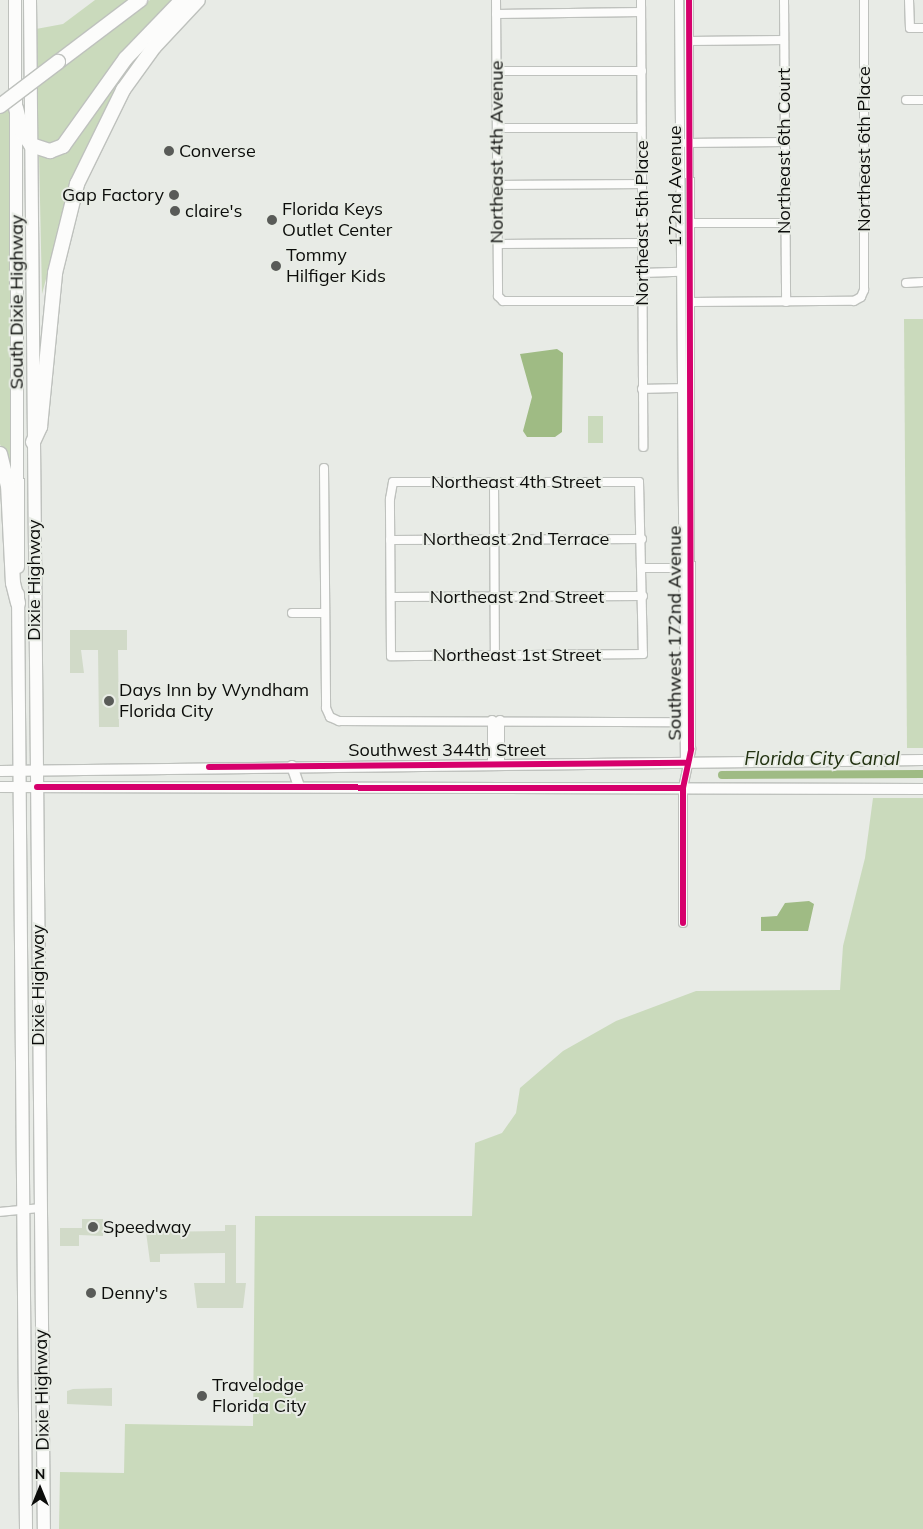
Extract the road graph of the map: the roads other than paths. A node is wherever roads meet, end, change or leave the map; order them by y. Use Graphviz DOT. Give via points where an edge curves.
graph roads {
  1 [pos="15,0"];
  2 [pos="30,0"];
  3 [pos="140,0"];
  4 [pos="182,0"];
  5 [pos="198,0"];
  6 [pos="496,0"];
  7 [pos="641,0"];
  8 [pos="679,0"];
  9 [pos="689,0"];
  10 [pos="784,0"];
  11 [pos="864,0"];
  12 [pos="909,0"];
  13 [pos="641,12"];
  14 [pos="496,14"];
  15 [pos="923,28"];
  16 [pos="784,40"];
  17 [pos="690,41"];
  18 [pos="496,71"];
  19 [pos="642,71"];
  20 [pos="906,100"];
  21 [pos="923,100"];
  22 [pos="0,106"];
  23 [pos="16,108"];
  24 [pos="497,128"];
  25 [pos="641,128"];
  26 [pos="784,142"];
  27 [pos="679,143"];
  28 [pos="690,143"];
  29 [pos="31,145"];
  30 [pos="641,184"];
  31 [pos="497,185"];
  32 [pos="690,223"];
  33 [pos="785,223"];
  34 [pos="640,243"];
  35 [pos="498,244"];
  36 [pos="680,272"];
  37 [pos="642,273"];
  38 [pos="923,282"];
  39 [pos="906,283"];
  40 [pos="642,301"];
  41 [pos="691,302"];
  42 [pos="786,302"];
  43 [pos="690,371"];
  44 [pos="680,372"];
  45 [pos="690,386"];
  46 [pos="681,388"];
  47 [pos="642,389"];
  48 [pos="33,442"];
  49 [pos="643,447"];
  50 [pos="0,454"];
  51 [pos="324,468"];
  52 [pos="494,482"];
  53 [pos="642,539"];
  54 [pos="390,540"];
  55 [pos="495,540"];
  56 [pos="643,568"];
  57 [pos="686,568"];
  58 [pos="643,596"];
  59 [pos="391,597"];
  60 [pos="495,597"];
  61 [pos="18,603"];
  62 [pos="292,613"];
  63 [pos="325,613"];
  64 [pos="495,655"];
  65 [pos="492,720"];
  66 [pos="500,720"];
  67 [pos="682,722"];
  68 [pos="923,760"];
  69 [pos="685,763"];
  70 [pos="496,765"];
  71 [pos="292,766"];
  72 [pos="303,766"];
  73 [pos="0,771"];
  74 [pos="18,771"];
  75 [pos="36,771"];
  76 [pos="299,786"];
  77 [pos="0,787"];
  78 [pos="18,787"];
  79 [pos="37,787"];
  80 [pos="682,788"];
  81 [pos="923,790"];
  82 [pos="683,923"];
  83 [pos="40,1208"];
  84 [pos="0,1212"];
  85 [pos="24,1212"];
  86 [pos="42,1414"];
  87 [pos="26,1415"];
  88 [pos="26,1529"];
  89 [pos="44,1529"];
  1 -- 23 [label="highway, South Dixie Highway"];
  2 -- 29 [label="highway, South Dixie Highway"];
  3 -- 22 [label="highway, bridge"];
  4 -- 29 [label="highway" via="126,58 66,143 50,151"];
  5 -- 48 [label="highway" via="154,47 123,90 80,178 55,273 40,427"];
  6 -- 14 [label="street, Northeast 4th Avenue"];
  7 -- 13 [label="street, Northeast 5th Place"];
  8 -- 27 [label="street, 172nd Avenue"];
  9 -- 17 [label="street, 172nd Avenue"];
  10 -- 16 [label="street, Northeast 6th Court"];
  11 -- 42 [label="street, Northeast 6th Place" via="861,297 854,301"];
  12 -- 15 [label="street" via="910,28"];
  13 -- 14 [label="street"];
  13 -- 19 [label="street, Northeast 5th Place"];
  14 -- 18 [label="street, Northeast 4th Avenue"];
  16 -- 17 [label="street"];
  16 -- 26 [label="street, Northeast 6th Court"];
  17 -- 28 [label="street, 172nd Avenue"];
  18 -- 19 [label="street"];
  18 -- 24 [label="street, Northeast 4th Avenue"];
  19 -- 25 [label="street, Northeast 5th Place"];
  20 -- 21 [label="street"];
  23 -- 29 [label="highway" via="22,132"];
  23 -- 61 [label="highway, South Dixie Highway"];
  24 -- 25 [label="street"];
  24 -- 31 [label="street, Northeast 4th Avenue"];
  25 -- 30 [label="street, Northeast 5th Place"];
  26 -- 28 [label="street"];
  26 -- 33 [label="street, Northeast 6th Court"];
  27 -- 28 [label="street"];
  27 -- 36 [label="street, 172nd Avenue"];
  28 -- 32 [label="street, 172nd Avenue"];
  29 -- 48 [label="highway, South Dixie Highway"];
  30 -- 31 [label="street"];
  30 -- 34 [label="street, Northeast 5th Place"];
  31 -- 35 [label="street, Northeast 4th Avenue"];
  32 -- 33 [label="street"];
  32 -- 41 [label="street, 172nd Avenue"];
  33 -- 42 [label="street, Northeast 6th Court"];
  34 -- 35 [label="street"];
  34 -- 37 [label="street, Northeast 5th Place"];
  35 -- 40 [label="street, Northeast 4th Avenue" via="498,296 503,301"];
  36 -- 37 [label="street"];
  36 -- 44 [label="street, 172nd Avenue"];
  37 -- 40 [label="street, Northeast 5th Place"];
  38 -- 39 [label="street"];
  40 -- 47 [label="street, Northeast 5th Place"];
  41 -- 42 [label="street"];
  41 -- 43 [label="street, 172nd Avenue"];
  43 -- 45 [label="street, Southwest 172nd Avenue"];
  44 -- 46 [label="street, Southwest 172nd Avenue"];
  45 -- 46 [label="street"];
  45 -- 57 [label="street, Southwest 172nd Avenue"];
  46 -- 47 [label="street"];
  46 -- 57 [label="street, Southwest 172nd Avenue"];
  47 -- 49 [label="street, Northeast 5th Place"];
  48 -- 75 [label="highway, Dixie Highway"];
  50 -- 61 [label="highway" via="8,485 12,583"];
  51 -- 63 [label="street"];
  52 -- 53 [label="street, Northeast 4th Street" via="640,482"];
  52 -- 54 [label="street, Northeast 4th Street" via="393,482"];
  52 -- 55 [label="street"];
  53 -- 55 [label="street, Northeast 2nd Terrace"];
  53 -- 56 [label="street"];
  54 -- 55 [label="street, Northeast 2nd Terrace"];
  54 -- 59 [label="street"];
  55 -- 60 [label="street"];
  56 -- 57 [label="street"];
  56 -- 58 [label="street"];
  57 -- 67 [label="street, Southwest 172nd Avenue"];
  57 -- 69 [label="street, Southwest 172nd Avenue" via="691,749"];
  58 -- 60 [label="street, Northeast 2nd Street"];
  58 -- 64 [label="street, Northeast 1st Street" via="643,654"];
  59 -- 60 [label="street, Northeast 2nd Street"];
  59 -- 64 [label="street, Northeast 1st Street" via="392,656"];
  60 -- 64 [label="street"];
  61 -- 74 [label="highway, Dixie Highway"];
  62 -- 63 [label="street"];
  63 -- 65 [label="street" via="326,708 334,720"];
  65 -- 66 [label="street"];
  65 -- 70 [label="street"];
  66 -- 67 [label="street" via="669,719"];
  66 -- 70 [label="street"];
  67 -- 69 [label="street, Southwest 172nd Avenue"];
  68 -- 69 [label="main road, Southwest 344th Street"];
  69 -- 70 [label="main road, Southwest 344th Street"];
  69 -- 80 [label="street, Southwest 172nd Avenue"];
  70 -- 72 [label="main road, Southwest 344th Street"];
  71 -- 72 [label="main road, Southwest 344th Street"];
  71 -- 75 [label="main road, Southwest 344th Street"];
  71 -- 76 [label="main road"];
  72 -- 76 [label="main road"];
  73 -- 74 [label="main road, Southwest 344th Street"];
  74 -- 75 [label="main road, Southwest 344th Street"];
  74 -- 78 [label="highway, Dixie Highway"];
  75 -- 79 [label="highway, Dixie Highway"];
  76 -- 79 [label="main road, Southwest 344th Street"];
  76 -- 80 [label="main road, Southwest 344th Street"];
  77 -- 78 [label="main road, Southwest 344th Street"];
  78 -- 79 [label="main road, Southwest 344th Street"];
  78 -- 85 [label="highway, Dixie Highway"];
  79 -- 83 [label="highway, Dixie Highway"];
  80 -- 81 [label="main road, Southwest 344th Street"];
  80 -- 82 [label="street, Southwest 172nd Avenue"];
  83 -- 85 [label="street"];
  83 -- 86 [label="highway, Dixie Highway"];
  84 -- 85 [label="street"];
  85 -- 87 [label="highway, Dixie Highway"];
  86 -- 87 [label="street"];
  86 -- 89 [label="highway, Dixie Highway"];
  87 -- 88 [label="highway, Dixie Highway"];
}
